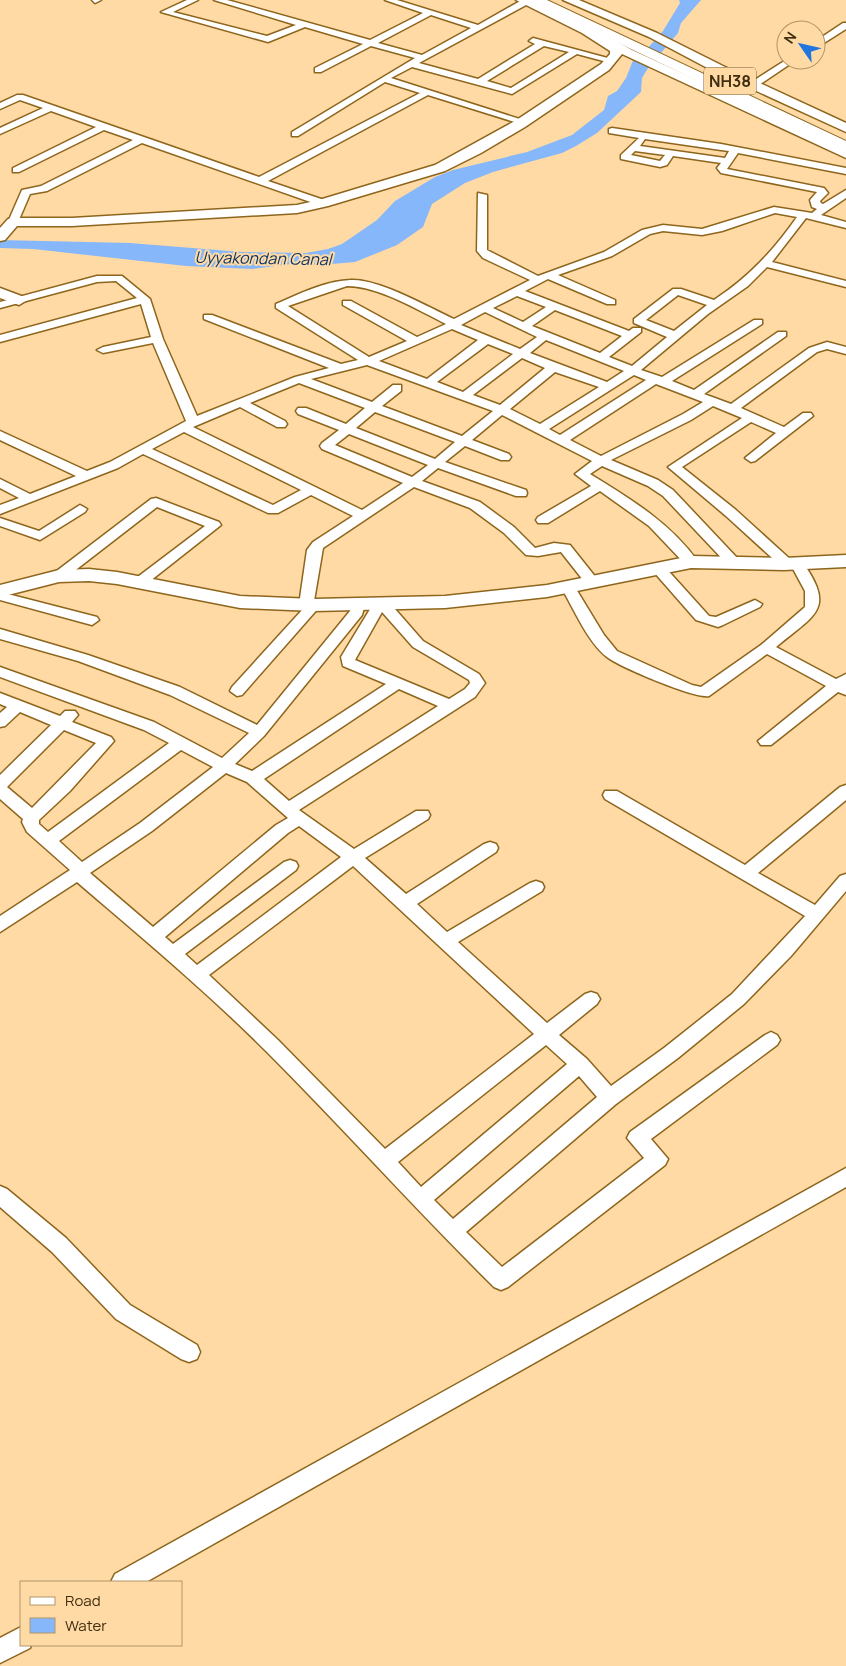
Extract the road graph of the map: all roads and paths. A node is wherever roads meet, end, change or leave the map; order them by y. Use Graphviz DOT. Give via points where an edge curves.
graph roads {
  1 [pos="194,0"];
  2 [pos="218,0"];
  3 [pos="389,0"];
  4 [pos="558,0"];
  5 [pos="569,0"];
  6 [pos="528,1"];
  7 [pos="429,13"];
  8 [pos="306,24"];
  9 [pos="846,25"];
  10 [pos="480,28"];
  11 [pos="586,30"];
  12 [pos="826,38"];
  13 [pos="533,41"];
  14 [pos="370,42"];
  15 [pos="543,43"];
  16 [pos="641,45"];
  17 [pos="577,51"];
  18 [pos="423,58"];
  19 [pos="611,60"];
  20 [pos="411,64"];
  21 [pos="318,70"];
  22 [pos="776,70"];
  23 [pos="384,79"];
  24 [pos="478,83"];
  25 [pos="753,85"];
  26 [pos="428,92"];
  27 [pos="0,106"];
  28 [pos="50,108"];
  29 [pos="774,113"];
  30 [pos="524,122"];
  31 [pos="808,124"];
  32 [pos="104,126"];
  33 [pos="846,128"];
  34 [pos="0,131"];
  35 [pos="612,131"];
  36 [pos="295,134"];
  37 [pos="645,136"];
  38 [pos="846,137"];
  39 [pos="142,139"];
  40 [pos="846,146"];
  41 [pos="735,150"];
  42 [pos="846,154"];
  43 [pos="727,161"];
  44 [pos="16,170"];
  45 [pos="844,176"];
  46 [pos="817,178"];
  47 [pos="262,180"];
  48 [pos="846,193"];
  49 [pos="482,195"];
  50 [pos="323,204"];
  51 [pos="825,208"];
  52 [pos="808,215"];
  53 [pos="13,222"];
  54 [pos="846,225"];
  55 [pos="0,236"];
  56 [pos="763,263"];
  57 [pos="544,278"];
  58 [pos="846,284"];
  59 [pos="517,292"];
  60 [pos="0,293"];
  61 [pos="145,299"];
  62 [pos="19,300"];
  63 [pos="611,302"];
  64 [pos="346,303"];
  65 [pos="0,304"];
  66 [pos="715,304"];
  67 [pos="554,306"];
  68 [pos="485,308"];
  69 [pos="208,317"];
  70 [pos="758,322"];
  71 [pos="454,324"];
  72 [pos="644,324"];
  73 [pos="524,326"];
  74 [pos="782,334"];
  75 [pos="630,335"];
  76 [pos="545,336"];
  77 [pos="676,336"];
  78 [pos="487,338"];
  79 [pos="0,339"];
  80 [pos="157,339"];
  81 [pos="416,341"];
  82 [pos="827,346"];
  83 [pos="103,350"];
  84 [pos="846,351"];
  85 [pos="519,354"];
  86 [pos="602,357"];
  87 [pos="368,361"];
  88 [pos="340,368"];
  89 [pos="553,368"];
  90 [pos="635,369"];
  91 [pos="299,379"];
  92 [pos="660,380"];
  93 [pos="429,383"];
  94 [pos="607,386"];
  95 [pos="397,388"];
  96 [pos="696,394"];
  97 [pos="464,396"];
  98 [pos="712,400"];
  99 [pos="241,403"];
  100 [pos="372,408"];
  101 [pos="732,409"];
  102 [pos="502,410"];
  103 [pos="302,411"];
  104 [pos="807,416"];
  105 [pos="751,417"];
  106 [pos="188,424"];
  107 [pos="281,424"];
  108 [pos="346,429"];
  109 [pos="541,429"];
  110 [pos="784,432"];
  111 [pos="0,435"];
  112 [pos="562,440"];
  113 [pos="463,441"];
  114 [pos="144,450"];
  115 [pos="505,457"];
  116 [pos="751,458"];
  117 [pos="602,461"];
  118 [pos="435,463"];
  119 [pos="86,476"];
  120 [pos="412,482"];
  121 [pos="0,483"];
  122 [pos="599,486"];
  123 [pos="311,490"];
  124 [pos="521,493"];
  125 [pos="30,498"];
  126 [pos="0,510"];
  127 [pos="80,510"];
  128 [pos="362,515"];
  129 [pos="543,520"];
  130 [pos="0,522"];
  131 [pos="846,561"];
  132 [pos="691,562"];
  133 [pos="791,563"];
  134 [pos="735,564"];
  135 [pos="658,568"];
  136 [pos="59,576"];
  137 [pos="140,582"];
  138 [pos="592,582"];
  139 [pos="568,587"];
  140 [pos="0,591"];
  141 [pos="0,596"];
  142 [pos="358,604"];
  143 [pos="382,604"];
  144 [pos="755,604"];
  145 [pos="310,605"];
  146 [pos="92,620"];
  147 [pos="0,634"];
  148 [pos="766,648"];
  149 [pos="0,672"];
  150 [pos="398,683"];
  151 [pos="843,685"];
  152 [pos="237,692"];
  153 [pos="0,698"];
  154 [pos="82,702"];
  155 [pos="18,705"];
  156 [pos="450,705"];
  157 [pos="0,722"];
  158 [pos="63,722"];
  159 [pos="259,732"];
  160 [pos="766,741"];
  161 [pos="181,742"];
  162 [pos="224,766"];
  163 [pos="253,778"];
  164 [pos="0,784"];
  165 [pos="0,790"];
  166 [pos="846,791"];
  167 [pos="612,795"];
  168 [pos="294,813"];
  169 [pos="422,815"];
  170 [pos="32,816"];
  171 [pos="48,840"];
  172 [pos="490,848"];
  173 [pos="353,857"];
  174 [pos="290,866"];
  175 [pos="80,872"];
  176 [pos="747,872"];
  177 [pos="846,880"];
  178 [pos="536,887"];
  179 [pos="405,903"];
  180 [pos="816,914"];
  181 [pos="0,925"];
  182 [pos="153,937"];
  183 [pos="446,941"];
  184 [pos="173,954"];
  185 [pos="198,975"];
  186 [pos="591,1000"];
  187 [pos="547,1034"];
  188 [pos="771,1040"];
  189 [pos="580,1064"];
  190 [pos="609,1098"];
  191 [pos="385,1161"];
  192 [pos="846,1176"];
  193 [pos="0,1195"];
  194 [pos="421,1199"];
  195 [pos="452,1232"];
  196 [pos="189,1352"];
  197 [pos="125,1581"];
  198 [pos="20,1640"];
  199 [pos="0,1651"];
  1 -- 8 [label="street" via="165,12 268,39"];
  2 -- 8 [label="street"];
  3 -- 7 [label="street"];
  4 -- 16 [label="highway, NH38"];
  5 -- 16 [label="street"];
  6 -- 10 [label="street"];
  6 -- 11 [label="street"];
  6 -- 16 [label="highway, NH38"];
  7 -- 10 [label="street"];
  7 -- 14 [label="street"];
  8 -- 14 [label="street"];
  9 -- 12 [label="street"];
  10 -- 18 [label="street"];
  11 -- 16 [label="street"];
  11 -- 19 [label="street" via="616,50"];
  13 -- 15 [label="street"];
  14 -- 18 [label="street"];
  14 -- 21 [label="street"];
  15 -- 17 [label="street"];
  15 -- 24 [label="street"];
  16 -- 25 [label="street" via="675,46"];
  16 -- 29 [label="highway, NH38"];
  16 -- 29 [label="street" via="660,68"];
  17 -- 19 [label="street"];
  17 -- 24 [label="street" via="516,90"];
  18 -- 20 [label="street"];
  19 -- 30 [label="street"];
  20 -- 23 [label="street"];
  20 -- 24 [label="street"];
  22 -- 25 [label="street"];
  23 -- 26 [label="street"];
  23 -- 36 [label="street"];
  25 -- 33 [label="street"];
  26 -- 30 [label="street"];
  26 -- 47 [label="street"];
  27 -- 28 [label="street" via="20,97"];
  28 -- 32 [label="street"];
  28 -- 34 [label="street"];
  29 -- 31 [label="highway, NH38"];
  29 -- 42 [label="street"];
  30 -- 50 [label="street" via="440,168"];
  31 -- 38 [label="highway, NH38"];
  31 -- 40 [label="highway, NH38"];
  32 -- 39 [label="street"];
  32 -- 44 [label="street"];
  35 -- 37 [label="street"];
  37 -- 41 [label="street"];
  37 -- 43 [label="street" via="624,157 660,164 671,153"];
  39 -- 47 [label="street"];
  39 -- 53 [label="street" via="44,189 26,192"];
  41 -- 43 [label="street"];
  41 -- 46 [label="street"];
  43 -- 46 [label="street" via="722,168 724,171"];
  45 -- 46 [label="street"];
  46 -- 51 [label="street" via="823,192 815,200 816,205"];
  47 -- 50 [label="street"];
  48 -- 51 [label="street"];
  49 -- 57 [label="street" via="482,251 487,256"];
  50 -- 53 [label="street" via="297,209 183,216"];
  51 -- 52 [label="street"];
  52 -- 54 [label="street"];
  52 -- 56 [label="street"];
  52 -- 57 [label="street" via="774,210 702,232 663,228 646,232 608,254"];
  53 -- 55 [label="street"];
  56 -- 58 [label="street"];
  56 -- 66 [label="street" via="750,279"];
  57 -- 59 [label="street"];
  57 -- 63 [label="street"];
  59 -- 67 [label="street"];
  59 -- 68 [label="street"];
  60 -- 62 [label="street"];
  61 -- 62 [label="street" via="118,278 108,277"];
  61 -- 79 [label="street"];
  61 -- 80 [label="street"];
  62 -- 65 [label="street"];
  64 -- 81 [label="street"];
  66 -- 72 [label="street" via="677,290 638,321"];
  66 -- 77 [label="street"];
  67 -- 73 [label="street"];
  67 -- 75 [label="street"];
  68 -- 71 [label="street"];
  68 -- 73 [label="street"];
  69 -- 88 [label="street"];
  70 -- 92 [label="street"];
  71 -- 78 [label="street"];
  71 -- 81 [label="street"];
  71 -- 87 [label="street" via="395,296 352,282 305,295 280,306"];
  72 -- 75 [label="street"];
  72 -- 77 [label="street"];
  73 -- 76 [label="street"];
  74 -- 96 [label="street"];
  75 -- 86 [label="street"];
  76 -- 85 [label="street"];
  76 -- 86 [label="street"];
  77 -- 90 [label="street"];
  78 -- 85 [label="street"];
  78 -- 93 [label="street"];
  80 -- 83 [label="street"];
  80 -- 106 [label="street"];
  81 -- 87 [label="street"];
  82 -- 84 [label="street"];
  82 -- 101 [label="street" via="813,350"];
  85 -- 89 [label="street"];
  85 -- 97 [label="street"];
  86 -- 90 [label="street"];
  87 -- 88 [label="street"];
  87 -- 93 [label="street"];
  88 -- 91 [label="street"];
  89 -- 94 [label="street"];
  89 -- 102 [label="street"];
  90 -- 92 [label="street"];
  90 -- 94 [label="street"];
  91 -- 99 [label="street"];
  91 -- 100 [label="street"];
  92 -- 96 [label="street"];
  92 -- 112 [label="street"];
  93 -- 97 [label="street"];
  94 -- 109 [label="street"];
  95 -- 100 [label="street"];
  96 -- 98 [label="street"];
  97 -- 102 [label="street"];
  98 -- 101 [label="street"];
  98 -- 117 [label="street" via="687,417"];
  99 -- 106 [label="street"];
  99 -- 107 [label="street"];
  100 -- 108 [label="street"];
  100 -- 113 [label="street"];
  101 -- 105 [label="street"];
  102 -- 109 [label="street"];
  102 -- 113 [label="street"];
  103 -- 108 [label="street"];
  104 -- 110 [label="street"];
  105 -- 110 [label="street"];
  105 -- 133 [label="street" via="674,467"];
  106 -- 114 [label="street"];
  106 -- 123 [label="street"];
  108 -- 118 [label="street"];
  108 -- 120 [label="street" via="326,446"];
  109 -- 112 [label="street"];
  110 -- 116 [label="street"];
  111 -- 119 [label="street"];
  112 -- 117 [label="street"];
  113 -- 115 [label="street"];
  113 -- 118 [label="street"];
  114 -- 119 [label="street"];
  114 -- 123 [label="street" via="273,510"];
  117 -- 122 [label="street" via="581,474"];
  117 -- 134 [label="street" via="664,489"];
  118 -- 120 [label="street"];
  118 -- 124 [label="street"];
  119 -- 125 [label="street"];
  120 -- 128 [label="street"];
  120 -- 138 [label="street" via="475,504 531,552 565,548"];
  121 -- 125 [label="street"];
  122 -- 129 [label="street"];
  122 -- 132 [label="street" via="651,521"];
  123 -- 128 [label="street"];
  125 -- 126 [label="street"];
  127 -- 130 [label="street" via="40,536"];
  128 -- 145 [label="street" via="314,550"];
  131 -- 133 [label="street"];
  132 -- 134 [label="street"];
  132 -- 135 [label="street"];
  133 -- 134 [label="street"];
  133 -- 148 [label="street" via="809,581 815,600 812,608"];
  135 -- 138 [label="street"];
  135 -- 144 [label="street" via="705,619 718,622"];
  136 -- 137 [label="street" via="89,575"];
  136 -- 137 [label="street" via="156,502 214,525"];
  136 -- 140 [label="street"];
  137 -- 145 [label="street" via="240,602"];
  138 -- 139 [label="street"];
  139 -- 143 [label="street" via="463,601"];
  139 -- 148 [label="street" via="598,638 612,654 688,689 704,692"];
  141 -- 146 [label="street"];
  142 -- 143 [label="street"];
  142 -- 145 [label="street"];
  142 -- 159 [label="street" via="356,612"];
  143 -- 150 [label="street" via="348,657 348,663"];
  143 -- 156 [label="street" via="418,644 474,677 478,684"];
  145 -- 152 [label="street"];
  147 -- 159 [label="street" via="83,658 175,691"];
  148 -- 151 [label="street"];
  149 -- 154 [label="street"];
  150 -- 156 [label="street"];
  150 -- 163 [label="street"];
  151 -- 160 [label="street"];
  153 -- 155 [label="street"];
  154 -- 158 [label="street"];
  154 -- 161 [label="street" via="149,726"];
  155 -- 157 [label="street"];
  155 -- 158 [label="street"];
  156 -- 168 [label="street" via="328,785"];
  158 -- 164 [label="street"];
  158 -- 170 [label="street" via="106,741"];
  159 -- 162 [label="street"];
  161 -- 162 [label="street"];
  161 -- 171 [label="street"];
  162 -- 163 [label="street"];
  162 -- 175 [label="street" via="146,827"];
  163 -- 168 [label="street"];
  165 -- 170 [label="street"];
  166 -- 176 [label="street"];
  167 -- 176 [label="street"];
  168 -- 173 [label="street"];
  168 -- 182 [label="street" via="282,829"];
  169 -- 173 [label="street"];
  170 -- 171 [label="street" via="30,822 34,828"];
  171 -- 175 [label="street"];
  172 -- 179 [label="street"];
  173 -- 179 [label="street"];
  173 -- 185 [label="street"];
  174 -- 184 [label="street"];
  175 -- 181 [label="street"];
  175 -- 182 [label="street"];
  176 -- 180 [label="street"];
  177 -- 180 [label="street"];
  178 -- 183 [label="street"];
  179 -- 183 [label="street"];
  180 -- 190 [label="street" via="738,999"];
  182 -- 184 [label="street"];
  183 -- 187 [label="street"];
  184 -- 185 [label="street"];
  185 -- 191 [label="street" via="272,1045"];
  186 -- 187 [label="street"];
  187 -- 189 [label="street"];
  187 -- 191 [label="street"];
  188 -- 195 [label="street" via="636,1138 658,1159 501,1280"];
  189 -- 190 [label="street"];
  189 -- 194 [label="street"];
  190 -- 195 [label="street"];
  191 -- 194 [label="street"];
  192 -- 197 [label="street"];
  193 -- 196 [label="street" via="59,1245 123,1312"];
  194 -- 195 [label="street"];
  198 -- 199 [label="street"];
}
